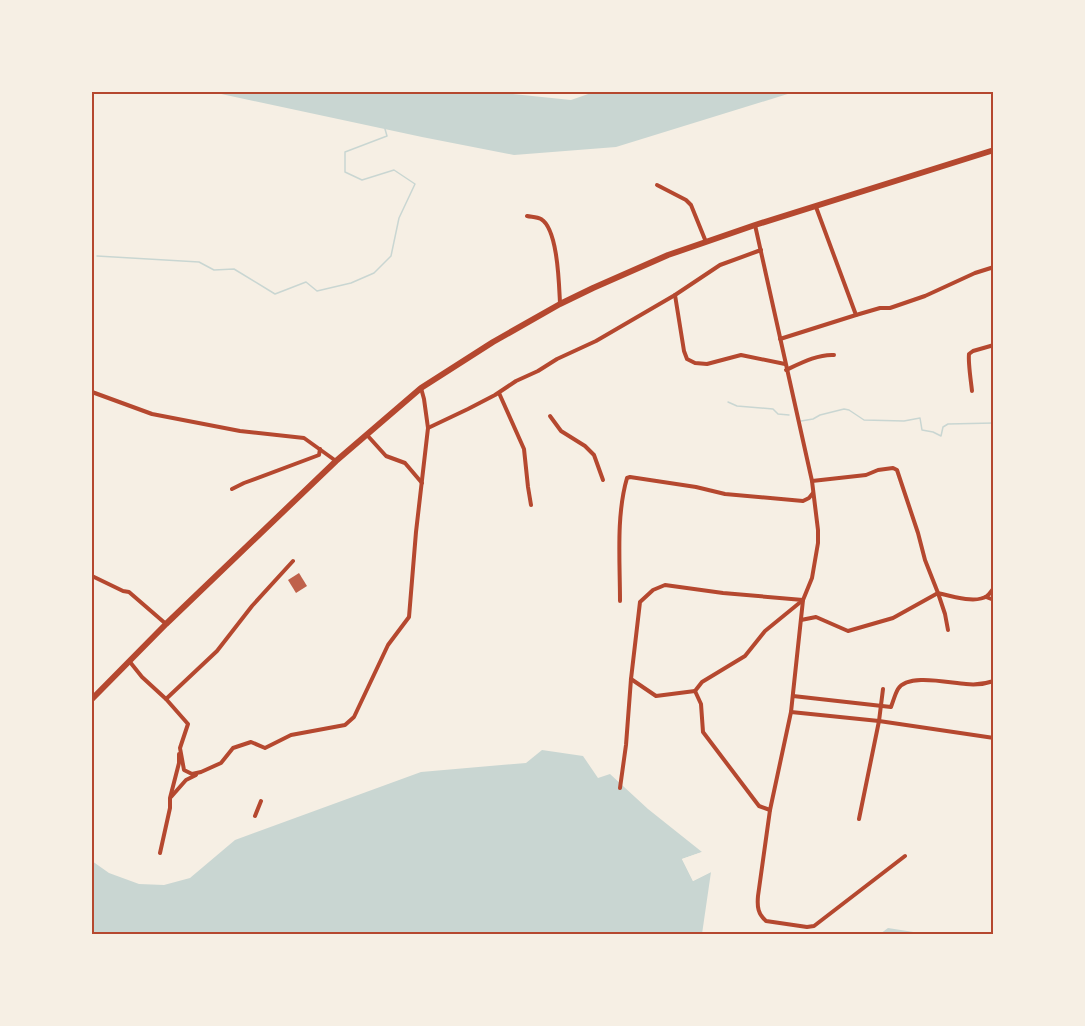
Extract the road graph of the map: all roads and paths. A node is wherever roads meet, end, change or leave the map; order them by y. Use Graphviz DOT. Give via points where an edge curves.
graph roads {
  1 [pos="992,150"];
  2 [pos="993,158"];
  3 [pos="657,185"];
  4 [pos="816,207"];
  5 [pos="527,216"];
  6 [pos="755,225"];
  7 [pos="706,242"];
  8 [pos="761,250"];
  9 [pos="993,267"];
  10 [pos="675,295"];
  11 [pos="561,304"];
  12 [pos="856,315"];
  13 [pos="780,339"];
  14 [pos="993,345"];
  15 [pos="834,355"];
  16 [pos="785,364"];
  17 [pos="786,370"];
  18 [pos="422,388"];
  19 [pos="972,391"];
  20 [pos="92,392"];
  21 [pos="499,393"];
  22 [pos="550,416"];
  23 [pos="428,428"];
  24 [pos="366,434"];
  25 [pos="320,448"];
  26 [pos="336,461"];
  27 [pos="603,480"];
  28 [pos="812,481"];
  29 [pos="422,483"];
  30 [pos="232,489"];
  31 [pos="814,493"];
  32 [pos="531,505"];
  33 [pos="293,561"];
  34 [pos="92,576"];
  35 [pos="993,588"];
  36 [pos="938,593"];
  37 [pos="986,597"];
  38 [pos="620,600"];
  39 [pos="803,600"];
  40 [pos="993,600"];
  41 [pos="801,620"];
  42 [pos="166,624"];
  43 [pos="948,630"];
  44 [pos="130,662"];
  45 [pos="631,679"];
  46 [pos="993,681"];
  47 [pos="883,689"];
  48 [pos="695,691"];
  49 [pos="793,696"];
  50 [pos="92,699"];
  51 [pos="166,699"];
  52 [pos="881,706"];
  53 [pos="791,712"];
  54 [pos="879,720"];
  55 [pos="993,738"];
  56 [pos="180,748"];
  57 [pos="201,772"];
  58 [pos="620,788"];
  59 [pos="170,798"];
  60 [pos="261,801"];
  61 [pos="770,810"];
  62 [pos="255,816"];
  63 [pos="859,819"];
  64 [pos="160,853"];
  65 [pos="905,856"];
  1 -- 2 [label="street"];
  1 -- 4 [label="highway"];
  3 -- 7 [label="street" via="691,205"];
  4 -- 6 [label="highway"];
  4 -- 12 [label="street"];
  5 -- 11 [label="street" via="542,219 555,242"];
  6 -- 7 [label="highway"];
  6 -- 8 [label="street"];
  7 -- 11 [label="highway" via="632,270"];
  8 -- 10 [label="street" via="720,265"];
  8 -- 13 [label="street"];
  9 -- 12 [label="street" via="925,296"];
  10 -- 16 [label="street" via="687,359 707,364 741,355"];
  10 -- 21 [label="street"];
  11 -- 18 [label="highway"];
  12 -- 13 [label="street"];
  13 -- 16 [label="street"];
  14 -- 19 [label="street" via="969,354"];
  15 -- 17 [label="street" via="807,360"];
  16 -- 17 [label="street"];
  17 -- 28 [label="street"];
  18 -- 23 [label="street"];
  18 -- 24 [label="highway"];
  20 -- 25 [label="street" via="152,414 240,431 304,438"];
  21 -- 23 [label="street"];
  21 -- 32 [label="street" via="524,449"];
  22 -- 27 [label="street" via="561,431 594,455"];
  23 -- 29 [label="street"];
  24 -- 26 [label="highway"];
  24 -- 29 [label="street" via="386,456 405,463"];
  25 -- 26 [label="street"];
  25 -- 30 [label="street" via="319,455"];
  26 -- 42 [label="highway"];
  28 -- 31 [label="street"];
  28 -- 36 [label="street" via="897,470"];
  29 -- 57 [label="street" via="409,617 388,645 354,717 345,724 291,735 265,748 251,742 233,747 221,762"];
  31 -- 38 [label="street" via="803,501 725,494 627,478 621,521"];
  31 -- 39 [label="street" via="818,543 812,578"];
  33 -- 51 [label="street" via="218,651"];
  34 -- 42 [label="street" via="129,592"];
  35 -- 37 [label="street"];
  36 -- 37 [label="street" via="976,600"];
  36 -- 41 [label="street" via="893,618 848,632 816,617"];
  36 -- 43 [label="street"];
  37 -- 40 [label="street"];
  39 -- 41 [label="street"];
  39 -- 45 [label="street" via="665,585 653,590 640,602"];
  39 -- 48 [label="street" via="765,631 745,656 702,682"];
  41 -- 49 [label="street"];
  42 -- 44 [label="highway"];
  44 -- 50 [label="highway"];
  44 -- 51 [label="street"];
  45 -- 48 [label="street" via="656,696"];
  45 -- 58 [label="street"];
  46 -- 52 [label="street" via="915,681 898,688 891,707"];
  47 -- 52 [label="street"];
  48 -- 61 [label="street" via="703,732 759,806"];
  49 -- 52 [label="street"];
  49 -- 53 [label="street"];
  51 -- 56 [label="street" via="188,724"];
  52 -- 54 [label="street"];
  53 -- 54 [label="street"];
  53 -- 61 [label="street"];
  54 -- 55 [label="street"];
  54 -- 63 [label="street"];
  56 -- 57 [label="street" via="184,770 192,774"];
  56 -- 59 [label="street"];
  57 -- 59 [label="street" via="186,780"];
  59 -- 64 [label="street"];
  60 -- 62 [label="street"];
  61 -- 65 [label="street" via="757,907 766,921 814,926"];
}
